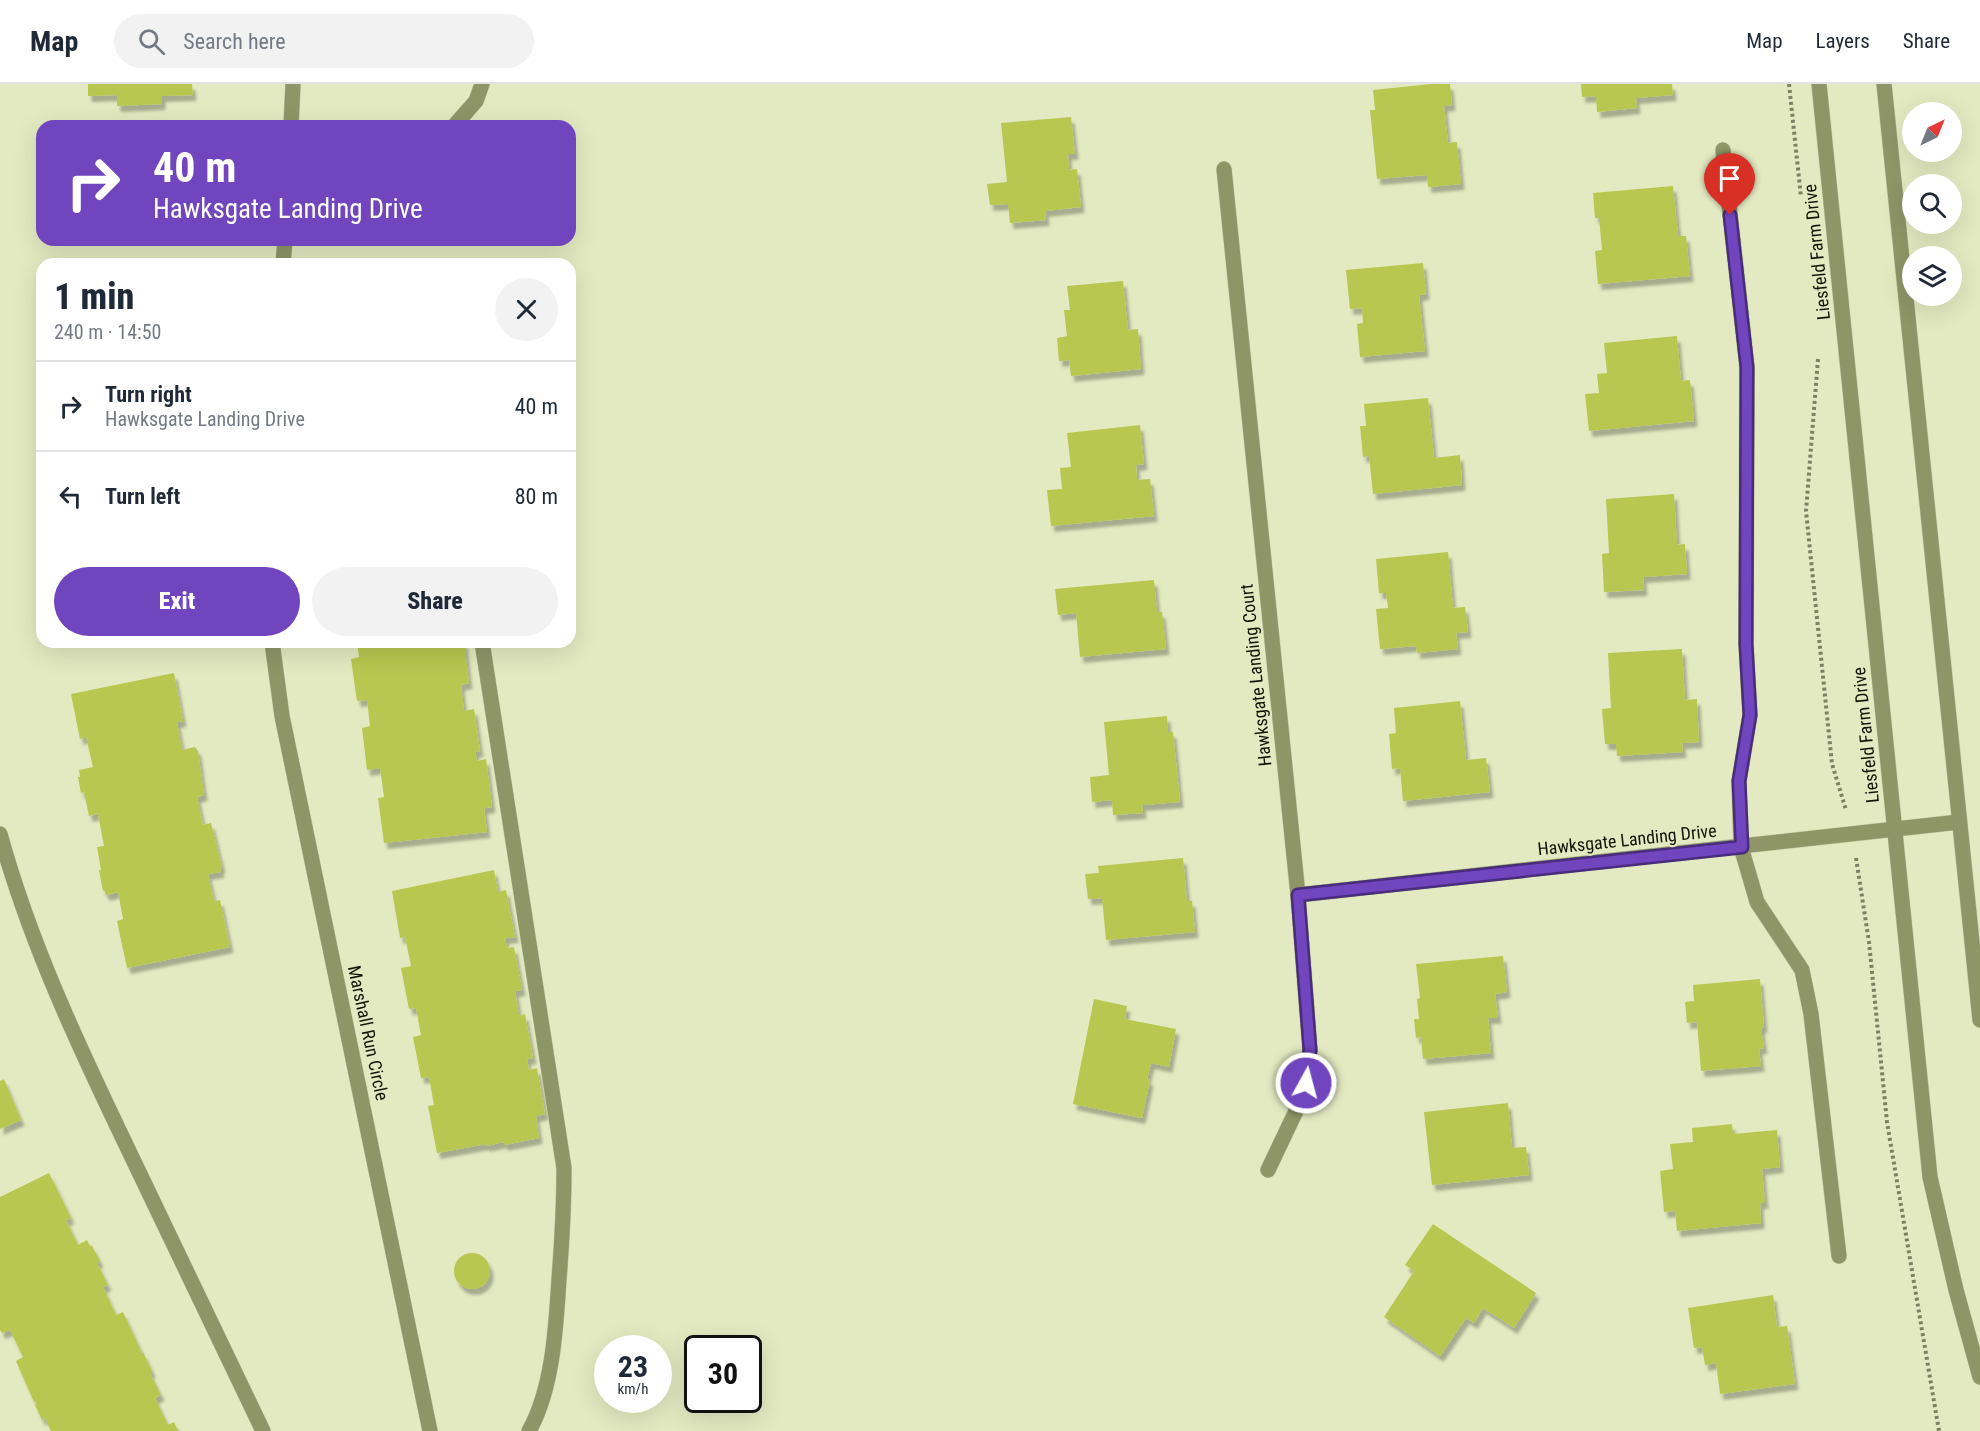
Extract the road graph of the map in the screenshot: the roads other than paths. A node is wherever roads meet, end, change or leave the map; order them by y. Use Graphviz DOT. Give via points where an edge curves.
graph roads {
  1 [pos="293,84"];
  2 [pos="482,84"];
  3 [pos="1819,84"];
  4 [pos="1884,84"];
  5 [pos="291,120"];
  6 [pos="459,120"];
  7 [pos="1723,150"];
  8 [pos="1224,169"];
  9 [pos="273,648"];
  10 [pos="483,648"];
  11 [pos="1959,822"];
  12 [pos="1895,830"];
  13 [pos="0,834"];
  14 [pos="1742,847"];
  15 [pos="1298,895"];
  16 [pos="1980,1020"];
  17 [pos="1268,1170"];
  18 [pos="1839,1256"];
  19 [pos="1980,1377"];
  20 [pos="264,1431"];
  21 [pos="430,1431"];
  22 [pos="529,1431"];
  1 -- 5 [label="street"];
  2 -- 6 [label="street" via="476,101"];
  3 -- 12 [label="street, Liesfeld Farm Drive"];
  4 -- 11 [label="street"];
  7 -- 14 [label="street" via="1747,367 1746,644 1750,715 1739,781"];
  8 -- 15 [label="street, Hawksgate Landing Court"];
  9 -- 21 [label="street, Marshall Run Circle" via="284,727"];
  10 -- 22 [label="street" via="564,1168 557,1322 549,1368"];
  11 -- 12 [label="street, Hawksgate Landing Drive"];
  11 -- 16 [label="street"];
  12 -- 14 [label="street, Hawksgate Landing Drive"];
  12 -- 19 [label="street, Liesfeld Farm Drive" via="1930,1177"];
  13 -- 20 [label="street" via="45,966 82,1051"];
  14 -- 15 [label="street, Hawksgate Landing Drive"];
  14 -- 18 [label="street" via="1756,902 1802,970 1811,1014"];
  15 -- 17 [label="street, Hawksgate Landing Court" via="1310,1050 1306,1083"];
}
